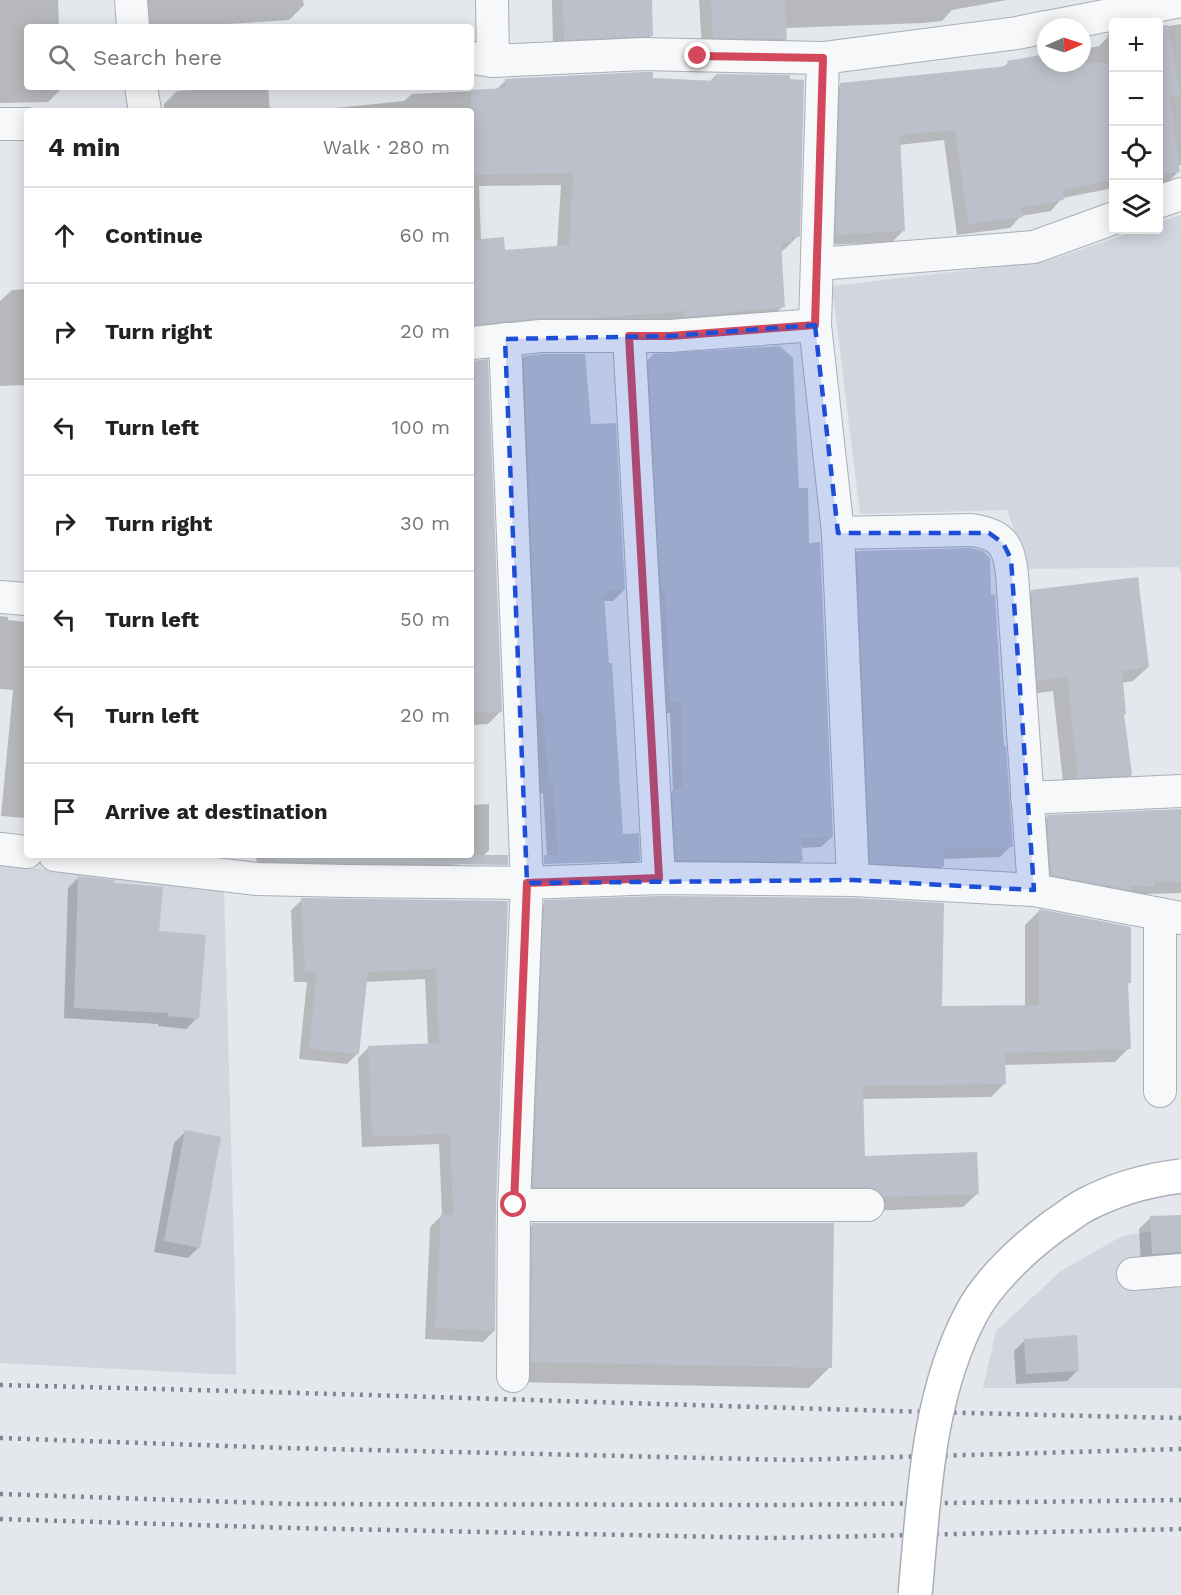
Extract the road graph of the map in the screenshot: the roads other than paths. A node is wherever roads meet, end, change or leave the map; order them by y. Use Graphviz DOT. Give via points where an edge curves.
graph roads {
  1 [pos="131,0"];
  2 [pos="492,0"];
  3 [pos="1181,1"];
  4 [pos="1091,18"];
  5 [pos="133,24"];
  6 [pos="1037,29"];
  7 [pos="823,58"];
  8 [pos="482,59"];
  9 [pos="142,90"];
  10 [pos="144,108"];
  11 [pos="0,124"];
  12 [pos="24,124"];
  13 [pos="1181,194"];
  14 [pos="1163,200"];
  15 [pos="1109,219"];
  16 [pos="818,264"];
  17 [pos="815,325"];
  18 [pos="629,336"];
  19 [pos="505,339"];
  20 [pos="474,343"];
  21 [pos="838,533"];
  22 [pos="0,597"];
  23 [pos="24,599"];
  24 [pos="1181,791"];
  25 [pos="1026,798"];
  26 [pos="0,849"];
  27 [pos="24,852"];
  28 [pos="105,858"];
  29 [pos="256,867"];
  30 [pos="659,878"];
  31 [pos="853,880"];
  32 [pos="527,883"];
  33 [pos="1034,890"];
  34 [pos="1170,916"];
  35 [pos="1160,1090"];
  36 [pos="1181,1176"];
  37 [pos="514,1205"];
  38 [pos="868,1205"];
  39 [pos="1181,1270"];
  40 [pos="1133,1274"];
  41 [pos="513,1376"];
  42 [pos="915,1595"];
  1 -- 5 [label="street"];
  2 -- 8 [label="street"];
  3 -- 4 [label="street"];
  6 -- 7 [label="street"];
  7 -- 8 [label="street" via="643,54"];
  7 -- 16 [label="street"];
  9 -- 10 [label="street"];
  11 -- 12 [label="street"];
  13 -- 14 [label="street"];
  15 -- 16 [label="street" via="1034,247"];
  16 -- 17 [label="street"];
  17 -- 18 [label="street"];
  17 -- 21 [label="street"];
  18 -- 19 [label="street"];
  18 -- 30 [label="street"];
  19 -- 20 [label="street"];
  19 -- 32 [label="street"];
  21 -- 25 [label="street" via="971,530 989,533 1003,543 1011,559"];
  21 -- 31 [label="street"];
  22 -- 23 [label="street"];
  24 -- 25 [label="street"];
  25 -- 33 [label="street"];
  26 -- 27 [label="street"];
  28 -- 29 [label="street"];
  29 -- 32 [label="street"];
  30 -- 31 [label="street"];
  30 -- 32 [label="street"];
  31 -- 33 [label="street"];
  32 -- 37 [label="street"];
  33 -- 34 [label="street"];
  34 -- 35 [label="street"];
  36 -- 42 [label="main road, bridge" via="1156,1179 1084,1205 1016,1256 971,1313 942,1389 928,1450"];
  37 -- 38 [label="street"];
  37 -- 41 [label="street"];
  39 -- 40 [label="street"];
}
